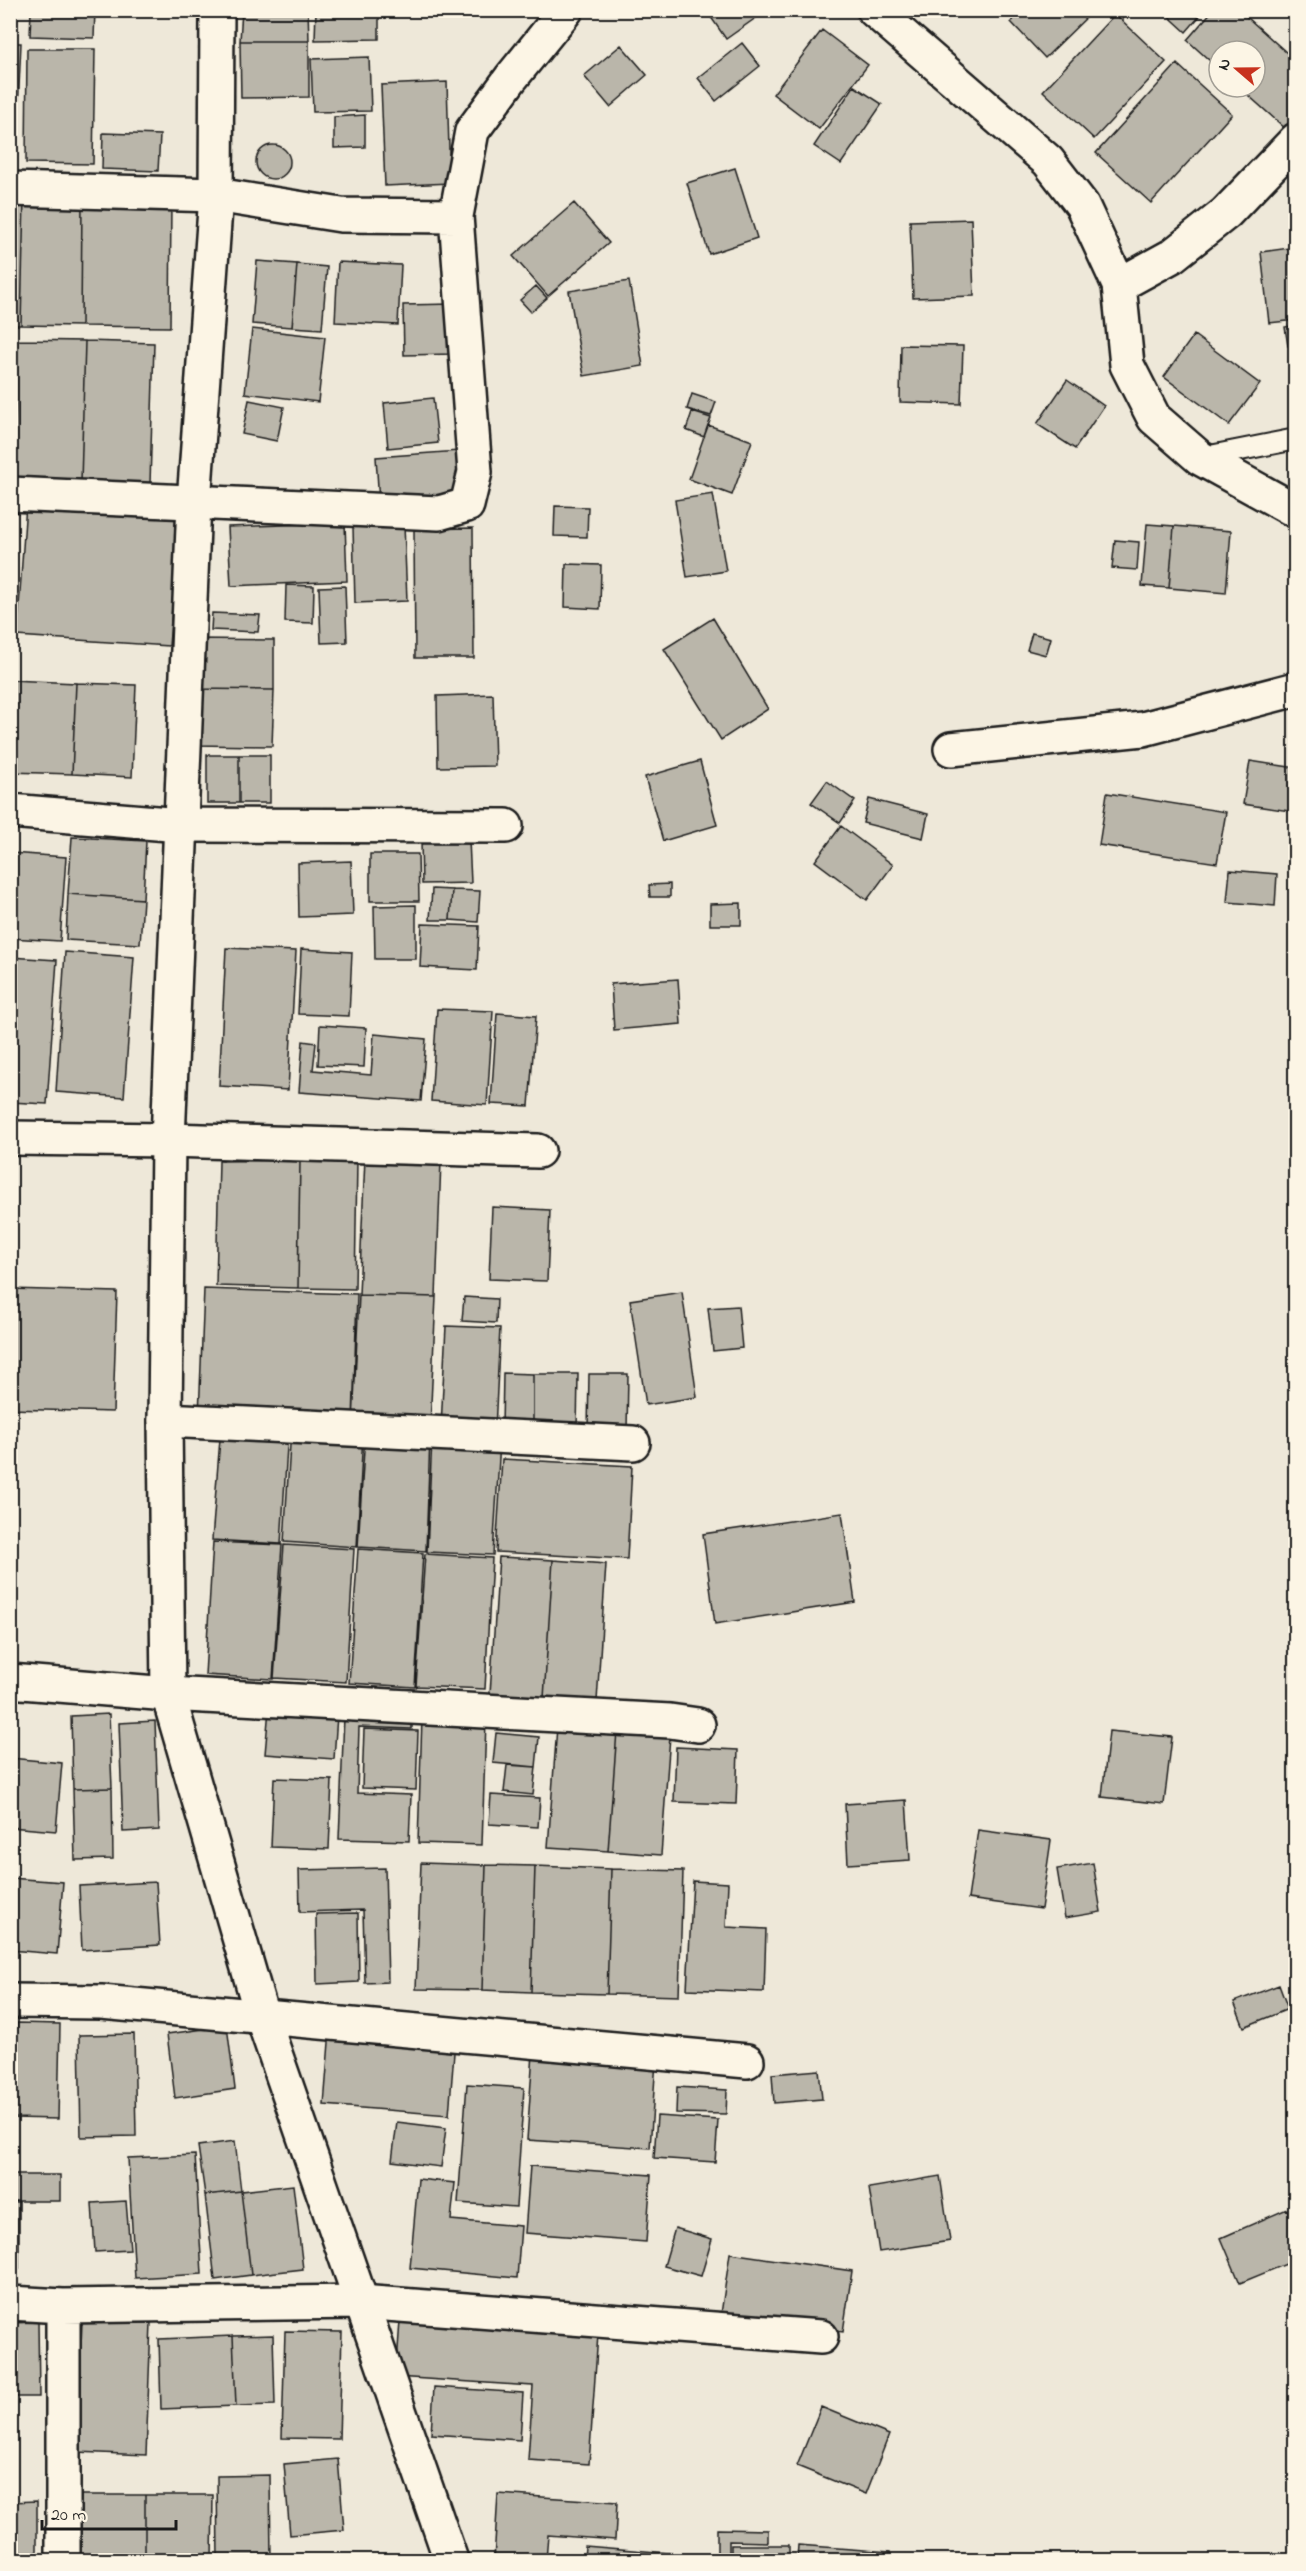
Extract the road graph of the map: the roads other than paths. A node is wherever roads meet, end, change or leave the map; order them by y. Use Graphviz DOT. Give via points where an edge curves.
graph roads {
  1 [pos="217,10"];
  2 [pos="566,10"];
  3 [pos="874,10"];
  4 [pos="1296,140"];
  5 [pos="10,189"];
  6 [pos="216,195"];
  7 [pos="456,216"];
  8 [pos="1119,285"];
  9 [pos="1296,439"];
  10 [pos="1200,458"];
  11 [pos="10,494"];
  12 [pos="194,502"];
  13 [pos="1296,511"];
  14 [pos="1296,688"];
  15 [pos="951,749"];
  16 [pos="10,811"];
  17 [pos="181,825"];
  18 [pos="506,826"];
  19 [pos="10,1138"];
  20 [pos="168,1140"];
  21 [pos="538,1151"];
  22 [pos="165,1420"];
  23 [pos="633,1443"];
  24 [pos="10,1681"];
  25 [pos="168,1694"];
  26 [pos="698,1725"];
  27 [pos="10,2001"];
  28 [pos="262,2016"];
  29 [pos="747,2061"];
  30 [pos="360,2302"];
  31 [pos="10,2303"];
  32 [pos="63,2306"];
  33 [pos="821,2337"];
  34 [pos="63,2560"];
  35 [pos="451,2560"];
  1 -- 6 [label="street"];
  2 -- 7 [label="street" via="472,131"];
  3 -- 8 [label="street" via="1048,161 1082,206"];
  4 -- 8 [label="street" via="1226,213 1172,256"];
  5 -- 6 [label="street"];
  6 -- 7 [label="street" via="340,215"];
  6 -- 12 [label="street"];
  7 -- 12 [label="street" via="475,472 467,505 439,513"];
  8 -- 10 [label="street" via="1127,365 1154,418"];
  9 -- 10 [label="lane"];
  10 -- 13 [label="street"];
  11 -- 12 [label="street"];
  12 -- 17 [label="street"];
  14 -- 15 [label="street" via="1143,729"];
  16 -- 17 [label="street"];
  17 -- 18 [label="street"];
  17 -- 20 [label="street"];
  19 -- 20 [label="street"];
  20 -- 21 [label="street"];
  20 -- 22 [label="street"];
  22 -- 23 [label="street"];
  22 -- 25 [label="street"];
  24 -- 25 [label="street"];
  25 -- 26 [label="street"];
  25 -- 28 [label="street"];
  27 -- 28 [label="street" via="101,2002"];
  28 -- 29 [label="street"];
  28 -- 30 [label="street"];
  30 -- 32 [label="street"];
  30 -- 33 [label="street"];
  30 -- 35 [label="street"];
  31 -- 32 [label="street"];
  32 -- 34 [label="street"];
}
